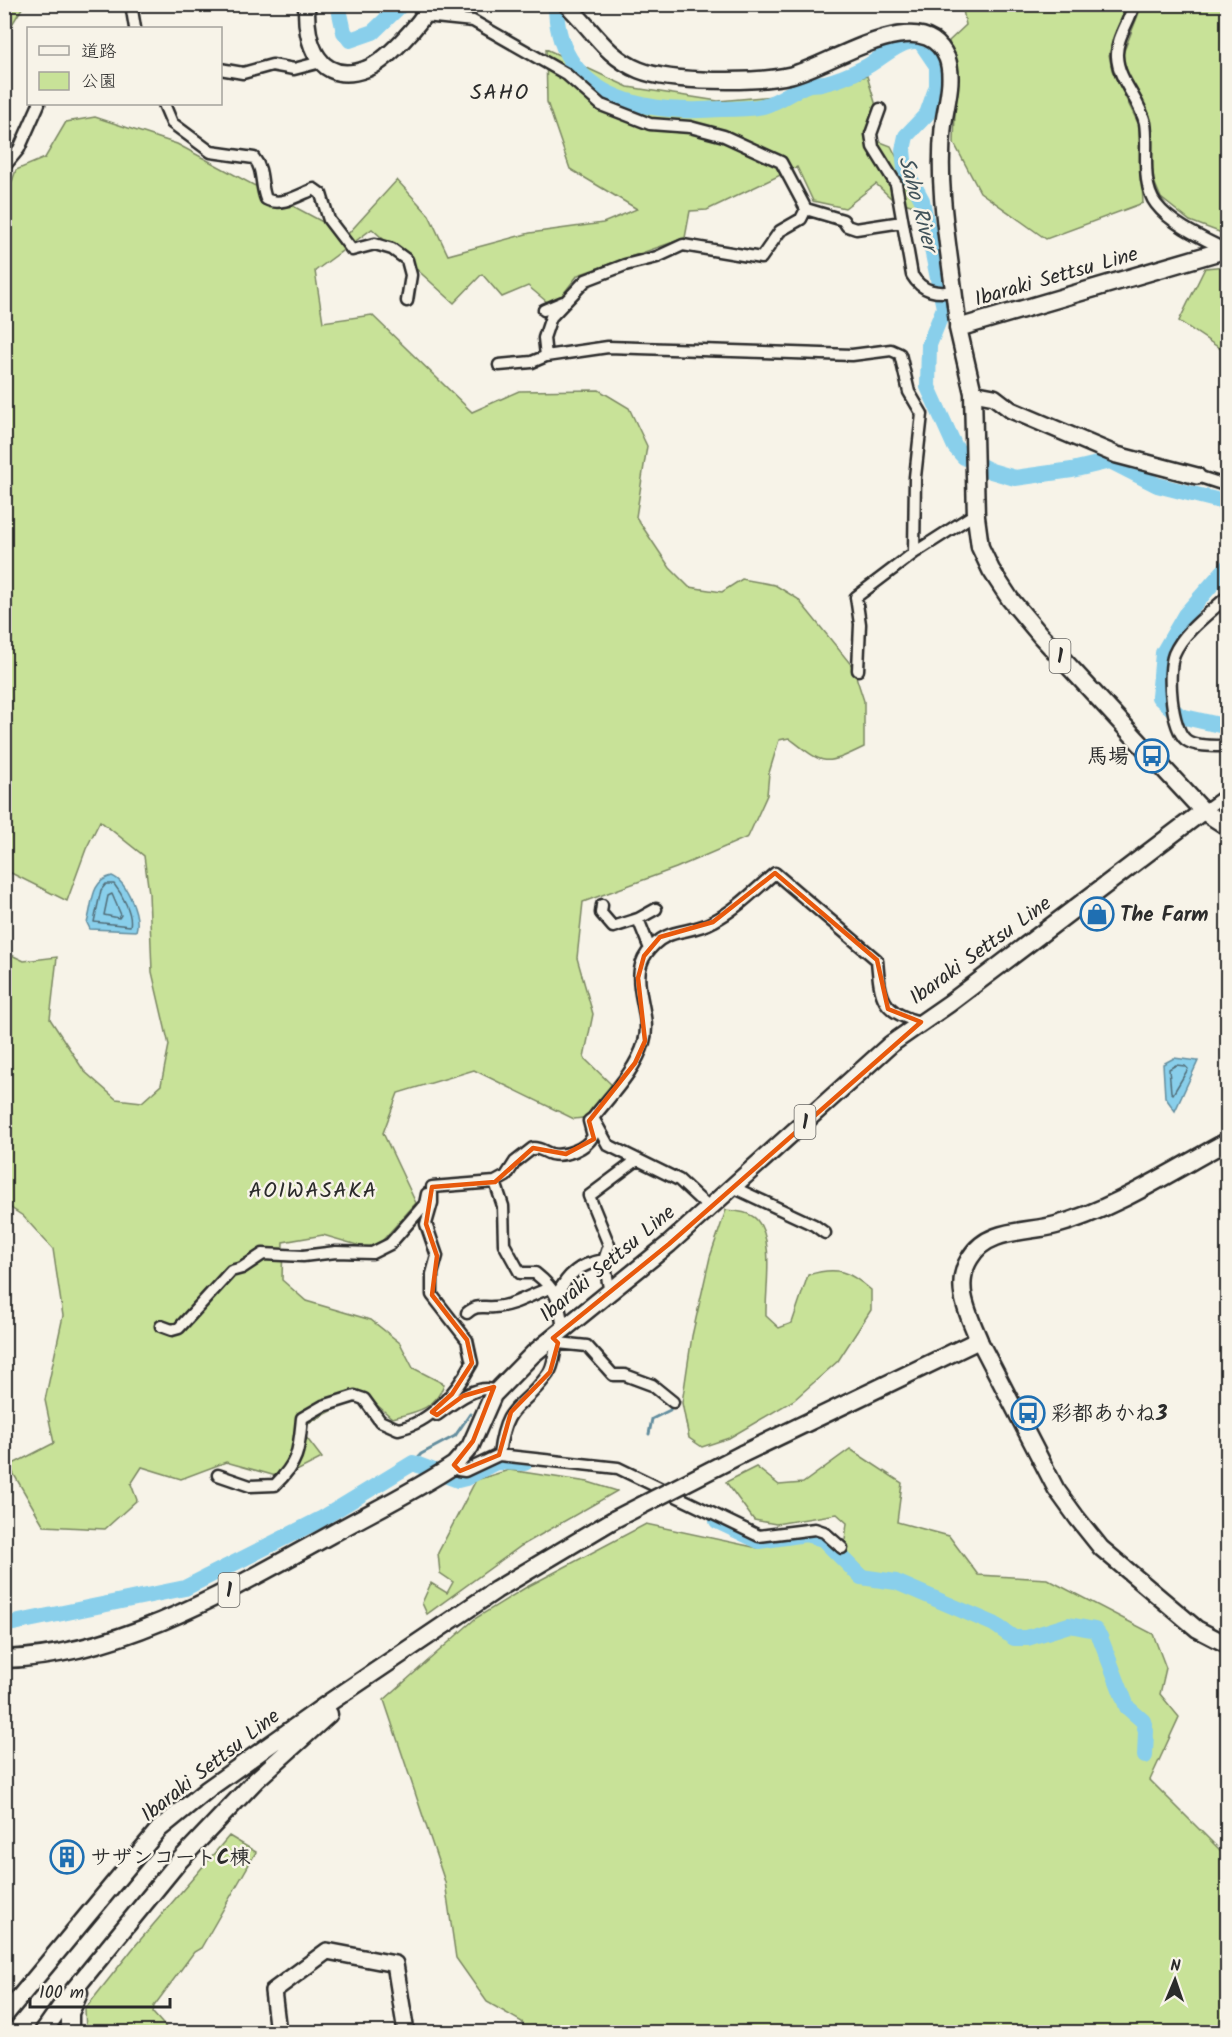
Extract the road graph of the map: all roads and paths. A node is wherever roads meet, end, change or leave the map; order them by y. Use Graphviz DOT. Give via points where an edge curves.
graph roads {
  1 [pos="131,4"];
  2 [pos="307,4"];
  3 [pos="566,4"];
  4 [pos="1134,4"];
  5 [pos="428,10"];
  6 [pos="135,27"];
  7 [pos="321,62"];
  8 [pos="222,69"];
  9 [pos="39,105"];
  10 [pos="164,105"];
  11 [pos="880,109"];
  12 [pos="4,166"];
  13 [pos="806,209"];
  14 [pos="902,222"];
  15 [pos="1226,249"];
  16 [pos="955,291"];
  17 [pos="407,301"];
  18 [pos="565,301"];
  19 [pos="544,310"];
  20 [pos="958,328"];
  21 [pos="546,356"];
  22 [pos="499,365"];
  23 [pos="973,393"];
  24 [pos="1197,476"];
  25 [pos="1227,486"];
  26 [pos="976,517"];
  27 [pos="914,553"];
  28 [pos="1227,596"];
  29 [pos="858,670"];
  30 [pos="1227,747"];
  31 [pos="1227,793"];
  32 [pos="1203,811"];
  33 [pos="1227,827"];
  34 [pos="602,905"];
  35 [pos="656,909"];
  36 [pos="638,919"];
  37 [pos="650,949"];
  38 [pos="921,1022"];
  39 [pos="594,1118"];
  40 [pos="1227,1141"];
  41 [pos="638,1160"];
  42 [pos="495,1182"];
  43 [pos="736,1185"];
  44 [pos="432,1187"];
  45 [pos="708,1207"];
  46 [pos="825,1233"];
  47 [pos="604,1260"];
  48 [pos="554,1292"];
  49 [pos="610,1293"];
  50 [pos="467,1313"];
  51 [pos="161,1326"];
  52 [pos="979,1340"];
  53 [pos="557,1341"];
  54 [pos="496,1391"];
  55 [pos="673,1402"];
  56 [pos="432,1412"];
  57 [pos="499,1455"];
  58 [pos="445,1471"];
  59 [pos="218,1475"];
  60 [pos="842,1548"];
  61 [pos="1227,1645"];
  62 [pos="4,1659"];
  63 [pos="355,1688"];
  64 [pos="179,1861"];
  65 [pos="61,1948"];
  66 [pos="4,1996"];
  67 [pos="4,2016"];
  68 [pos="43,2032"];
  69 [pos="70,2032"];
  70 [pos="278,2032"];
  71 [pos="406,2032"];
  1 -- 6 [label="street"];
  2 -- 7 [label="main road" via="308,42"];
  3 -- 16 [label="main road" via="617,60 662,77 792,75 898,30 930,36 941,47 950,69 942,183"];
  4 -- 15 [label="street" via="1120,40 1118,67 1144,121 1147,179 1153,200 1174,219"];
  5 -- 7 [label="main road" via="388,54 367,69 341,73"];
  5 -- 13 [label="street" via="473,21 566,74 602,105 650,124 690,127 724,136 781,162"];
  7 -- 8 [label="street" via="294,69 272,65 243,74"];
  9 -- 12 [label="street" via="19,149"];
  10 -- 17 [label="street" via="172,123 211,152 254,158 260,165 266,199 284,201 314,189 321,194 329,220 352,250 375,244 392,249 407,260 411,274"];
  11 -- 14 [label="street" via="872,134 873,147 896,184"];
  13 -- 14 [label="street" via="843,220 856,229"];
  13 -- 18 [label="street" via="801,219 780,231 761,258 683,245 586,280"];
  14 -- 16 [label="street" via="917,284 933,293"];
  15 -- 20 [label="main road, Ibaraki Settsu Line"];
  16 -- 20 [label="main road"];
  18 -- 19 [label="street"];
  18 -- 21 [label="street" via="551,317 544,338"];
  20 -- 23 [label="main road, Ibaraki Settsu Line / 1"];
  21 -- 22 [label="street" via="532,362"];
  21 -- 27 [label="street" via="609,347 900,354 909,392 922,414 915,477"];
  23 -- 24 [label="main road" via="994,397 1011,410 1117,455"];
  23 -- 26 [label="main road, Ibaraki Settsu Line / 1"];
  24 -- 25 [label="street"];
  26 -- 27 [label="street" via="970,517"];
  26 -- 32 [label="main road, Ibaraki Settsu Line / 1" via="980,547 1010,599"];
  27 -- 29 [label="street" via="856,597 860,624"];
  28 -- 30 [label="street" via="1182,642 1173,656 1171,674 1174,716 1181,734 1188,742"];
  31 -- 32 [label="street"];
  32 -- 33 [label="main road, Ibaraki Settsu Line / 1"];
  32 -- 38 [label="main road, Ibaraki Settsu Line / 1"];
  34 -- 36 [label="street" via="601,913 613,927"];
  35 -- 36 [label="street"];
  36 -- 37 [label="street"];
  37 -- 38 [label="street" via="660,937 713,922 775,873 877,960 879,987 888,1009 901,1018"];
  37 -- 39 [label="street" via="638,978 646,1014 645,1041 635,1063"];
  38 -- 43 [label="main road, Ibaraki Settsu Line / 1" via="891,1044"];
  39 -- 41 [label="street" via="608,1145"];
  39 -- 42 [label="street" via="589,1121 593,1136 590,1141 566,1154 533,1148"];
  40 -- 52 [label="main road" via="1091,1213 1054,1226 1004,1234 981,1245 966,1264 962,1289"];
  41 -- 45 [label="street" via="679,1180"];
  41 -- 47 [label="street" via="589,1196 609,1245"];
  42 -- 44 [label="street"];
  42 -- 48 [label="street" via="503,1206 504,1244 520,1273 535,1273"];
  43 -- 45 [label="main road, Ibaraki Settsu Line / 1"];
  43 -- 46 [label="street"];
  44 -- 51 [label="street" via="425,1204 390,1244 372,1253 263,1254 231,1271 179,1328"];
  44 -- 56 [label="street" via="426,1224 436,1256 432,1295 467,1340 472,1362 452,1394"];
  45 -- 49 [label="main road, Ibaraki Settsu Line / 1"];
  47 -- 48 [label="street" via="583,1263"];
  47 -- 49 [label="street"];
  48 -- 50 [label="street" via="495,1307 475,1307"];
  48 -- 53 [label="street" via="561,1305"];
  49 -- 53 [label="main road, Ibaraki Settsu Line / 1"];
  52 -- 61 [label="main road" via="1056,1489 1101,1548 1197,1629"];
  52 -- 63 [label="main road, Ibaraki Settsu Line, bridge" via="615,1519 496,1590"];
  53 -- 54 [label="main road, Ibaraki Settsu Line / 1" via="533,1354"];
  53 -- 55 [label="street" via="587,1346 613,1375 628,1375 652,1385"];
  53 -- 57 [label="street" via="549,1372 505,1422"];
  54 -- 56 [label="street" via="489,1389 463,1396 437,1415"];
  54 -- 58 [label="main road, Ibaraki Settsu Line / 1" via="473,1441"];
  56 -- 59 [label="street" via="398,1429 380,1421 364,1399 355,1396 322,1406 302,1418 292,1469 275,1485 250,1486"];
  57 -- 58 [label="street" via="463,1472"];
  57 -- 60 [label="street" via="618,1468 759,1536 820,1529"];
  58 -- 62 [label="main road, Ibaraki Settsu Line / 1" via="171,1618 86,1647"];
  63 -- 64 [label="main road, Ibaraki Settsu Line" via="256,1780"];
  63 -- 65 [label="main road, Ibaraki Settsu Line" via="330,1702 159,1829"];
  64 -- 68 [label="main road, Ibaraki Settsu Line"];
  64 -- 69 [label="main road, Ibaraki Settsu Line" via="77,1994 70,2013"];
  65 -- 66 [label="main road, Ibaraki Settsu Line"];
  65 -- 67 [label="main road, Ibaraki Settsu Line"];
  70 -- 71 [label="main road" via="273,1991 327,1951 395,1964"];
}
